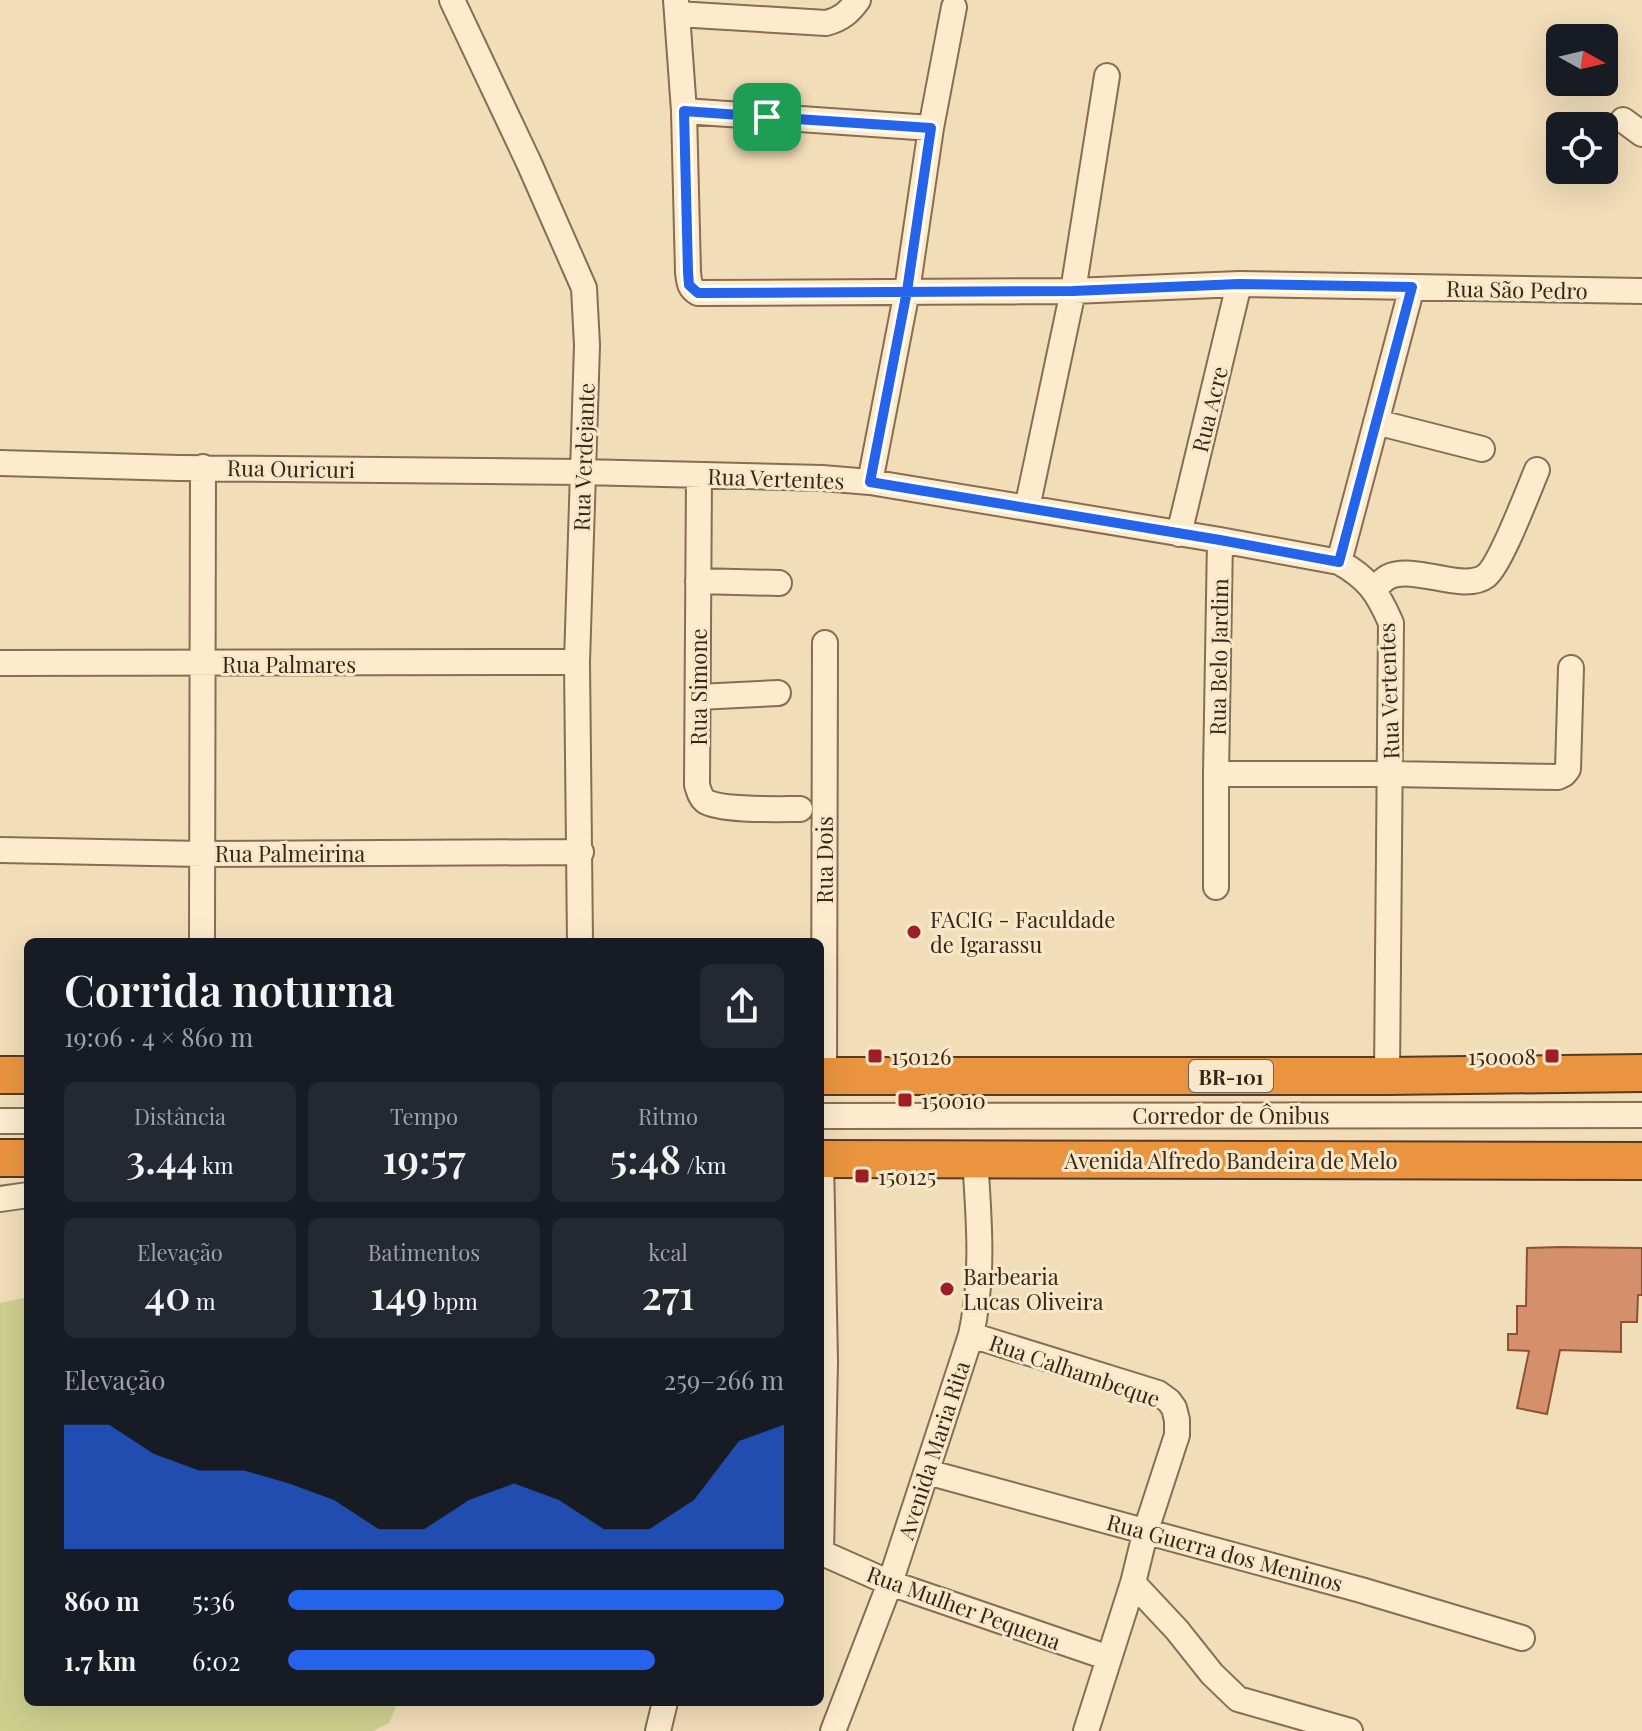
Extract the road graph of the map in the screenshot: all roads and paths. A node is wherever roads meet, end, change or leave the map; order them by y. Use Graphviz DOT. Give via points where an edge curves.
graph roads {
  1 [pos="452,0"];
  2 [pos="858,0"];
  3 [pos="677,7"];
  4 [pos="954,7"];
  5 [pos="1107,76"];
  6 [pos="684,111"];
  7 [pos="931,128"];
  8 [pos="1239,284"];
  9 [pos="1412,287"];
  10 [pos="907,291"];
  11 [pos="1073,291"];
  12 [pos="1642,291"];
  13 [pos="1376,422"];
  14 [pos="1482,449"];
  15 [pos="0,463"];
  16 [pos="203,467"];
  17 [pos="1537,470"];
  18 [pos="582,472"];
  19 [pos="699,475"];
  20 [pos="870,482"];
  21 [pos="1027,508"];
  22 [pos="1179,534"];
  23 [pos="1220,540"];
  24 [pos="1339,562"];
  25 [pos="698,581"];
  26 [pos="779,583"];
  27 [pos="1374,589"];
  28 [pos="825,643"];
  29 [pos="577,662"];
  30 [pos="0,663"];
  31 [pos="203,664"];
  32 [pos="1571,668"];
  33 [pos="778,693"];
  34 [pos="698,697"];
  35 [pos="1216,774"];
  36 [pos="1390,774"];
  37 [pos="800,809"];
  38 [pos="0,850"];
  39 [pos="581,852"];
  40 [pos="202,854"];
  41 [pos="1216,887"];
  42 [pos="202,938"];
  43 [pos="580,938"];
  44 [pos="823,938"];
  45 [pos="1642,1073"];
  46 [pos="0,1075"];
  47 [pos="24,1075"];
  48 [pos="824,1076"];
  49 [pos="1387,1076"];
  50 [pos="1642,1115"];
  51 [pos="824,1116"];
  52 [pos="0,1121"];
  53 [pos="24,1121"];
  54 [pos="0,1158"];
  55 [pos="24,1158"];
  56 [pos="824,1159"];
  57 [pos="975,1159"];
  58 [pos="1642,1161"];
  59 [pos="24,1196"];
  60 [pos="0,1199"];
  61 [pos="824,1321"];
  62 [pos="971,1335"];
  63 [pos="824,1400"];
  64 [pos="927,1472"];
  65 [pos="1146,1530"];
  66 [pos="824,1554"];
  67 [pos="890,1583"];
  68 [pos="1133,1583"];
  69 [pos="1522,1638"];
  70 [pos="1109,1658"];
  71 [pos="664,1706"];
  72 [pos="658,1731"];
  73 [pos="833,1731"];
  74 [pos="1086,1731"];
  75 [pos="1350,1731"];
  1 -- 18 [label="street, Rua Verdejante" via="584,288"];
  2 -- 3 [label="street" via="839,20 826,23"];
  3 -- 6 [label="street"];
  4 -- 7 [label="street"];
  5 -- 11 [label="street"];
  6 -- 7 [label="street"];
  6 -- 10 [label="street, Rua São Pedro" via="688,272 689,285 698,293"];
  7 -- 10 [label="street"];
  8 -- 9 [label="street, Rua São Pedro"];
  8 -- 11 [label="street, Rua São Pedro"];
  8 -- 22 [label="street, Rua Acre"];
  9 -- 12 [label="street, Rua São Pedro"];
  9 -- 13 [label="street"];
  10 -- 11 [label="street, Rua São Pedro"];
  10 -- 20 [label="street"];
  11 -- 21 [label="street"];
  13 -- 14 [label="street"];
  13 -- 24 [label="street"];
  15 -- 16 [label="street, Rua Ouricuri"];
  16 -- 18 [label="street, Rua Ouricuri"];
  16 -- 31 [label="street"];
  17 -- 27 [label="street" via="1486,576 1462,581 1393,576"];
  18 -- 19 [label="street, Rua Vertentes"];
  18 -- 29 [label="street, Rua Verdejante"];
  19 -- 20 [label="street, Rua Vertentes"];
  19 -- 25 [label="street, Rua Simone"];
  20 -- 21 [label="street, Rua Vertentes"];
  21 -- 22 [label="street, Rua Vertentes"];
  22 -- 23 [label="street, Rua Vertentes"];
  23 -- 24 [label="street, Rua Vertentes"];
  23 -- 35 [label="street, Rua Belo Jardim"];
  24 -- 27 [label="street, Rua Vertentes"];
  25 -- 26 [label="street"];
  25 -- 34 [label="street, Rua Simone"];
  27 -- 36 [label="street, Rua Vertentes" via="1391,623"];
  28 -- 44 [label="street, Rua Dois"];
  29 -- 31 [label="street, Rua Palmares"];
  29 -- 39 [label="street, Rua Verdejante"];
  30 -- 31 [label="street, Rua Palmares"];
  31 -- 40 [label="street"];
  32 -- 36 [label="street" via="1564,774"];
  33 -- 34 [label="street"];
  34 -- 37 [label="street, Rua Simone" via="697,785 706,802"];
  35 -- 36 [label="street"];
  35 -- 41 [label="street, Rua Belo Jardim"];
  36 -- 49 [label="street, Rua Vertentes"];
  38 -- 40 [label="street, Rua Palmeirina"];
  39 -- 40 [label="street, Rua Palmeirina"];
  39 -- 43 [label="street, Rua Verdejante"];
  40 -- 42 [label="street"];
  45 -- 49 [label="highway, BR-101"];
  46 -- 47 [label="highway"];
  48 -- 49 [label="highway, BR-101"];
  50 -- 51 [label="street, Corredor de Ônibus"];
  52 -- 53 [label="street"];
  54 -- 55 [label="highway"];
  56 -- 57 [label="highway, Avenida Alfredo Bandeira de Melo"];
  57 -- 58 [label="highway, Avenida Alfredo Bandeira de Melo"];
  57 -- 62 [label="street, Avenida Maria Rita" via="981,1242"];
  59 -- 60 [label="street"];
  61 -- 63 [label="street"];
  62 -- 64 [label="street, Avenida Maria Rita"];
  62 -- 65 [label="street, Rua Calhambeque" via="1158,1393 1169,1401 1176,1412 1177,1435"];
  64 -- 65 [label="street, Rua Guerra dos Meninos"];
  64 -- 67 [label="street, Avenida Maria Rita"];
  65 -- 68 [label="street, Rua Calhambeque"];
  65 -- 69 [label="street, Rua Guerra dos Meninos"];
  66 -- 67 [label="street, Rua Mulher Pequena"];
  67 -- 70 [label="street, Rua Mulher Pequena"];
  67 -- 73 [label="street, Avenida Maria Rita"];
  68 -- 70 [label="street, Rua Calhambeque"];
  68 -- 75 [label="street" via="1238,1699"];
  70 -- 74 [label="street, Rua Calhambeque"];
  71 -- 72 [label="street"];
}
